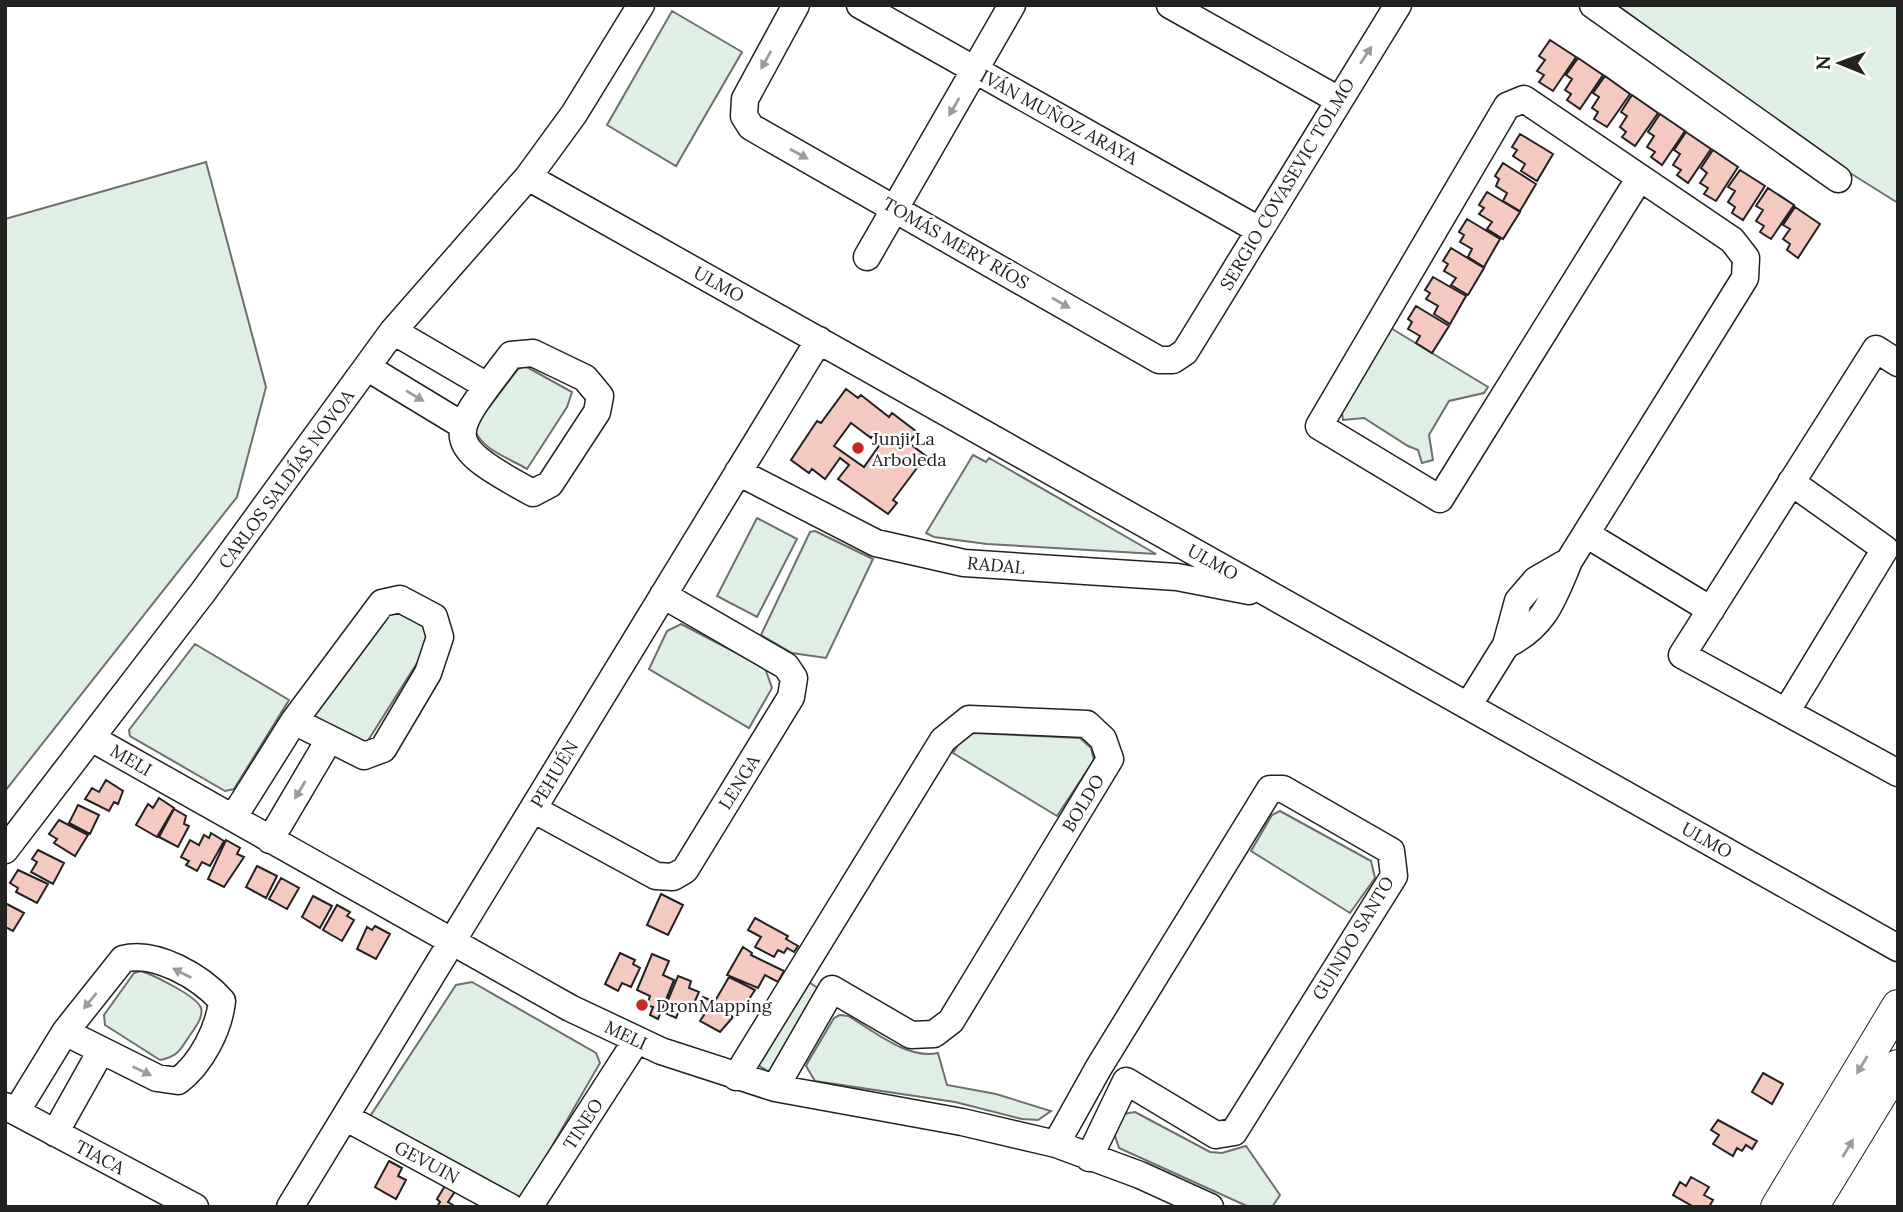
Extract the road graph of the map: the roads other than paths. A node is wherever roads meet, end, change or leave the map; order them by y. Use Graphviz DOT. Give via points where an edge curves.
graph roads {
  1 [pos="641,5"];
  2 [pos="796,5"];
  3 [pos="860,5"];
  4 [pos="1012,5"];
  5 [pos="1170,5"];
  6 [pos="1398,5"];
  7 [pos="1593,5"];
  8 [pos="975,70"];
  9 [pos="1337,99"];
  10 [pos="528,177"];
  11 [pos="1639,179"];
  12 [pos="1838,180"];
  13 [pos="895,208"];
  14 [pos="1259,230"];
  15 [pos="867,257"];
  16 [pos="393,331"];
  17 [pos="819,341"];
  18 [pos="1173,360"];
  19 [pos="1898,363"];
  20 [pos="368,368"];
  21 [pos="487,386"];
  22 [pos="462,425"];
  23 [pos="738,472"];
  24 [pos="1791,482"];
  25 [pos="1586,534"];
  26 [pos="663,595"];
  27 [pos="1271,595"];
  28 [pos="1711,610"];
  29 [pos="1468,706"];
  30 [pos="1786,712"];
  31 [pos="294,721"];
  32 [pos="93,739"];
  33 [pos="329,740"];
  34 [pos="1898,774"];
  35 [pos="533,809"];
  36 [pos="233,818"];
  37 [pos="270,840"];
  38 [pos="5,850"];
  39 [pos="452,941"];
  40 [pos="1898,947"];
  41 [pos="801,971"];
  42 [pos="832,989"];
  43 [pos="1898,1006"];
  44 [pos="65,1032"];
  45 [pos="636,1041"];
  46 [pos="101,1051"];
  47 [pos="1099,1067"];
  48 [pos="736,1077"];
  49 [pos="1125,1081"];
  50 [pos="1893,1085"];
  51 [pos="775,1087"];
  52 [pos="11,1109"];
  53 [pos="345,1117"];
  54 [pos="55,1133"];
  55 [pos="1056,1144"];
  56 [pos="1089,1158"];
  57 [pos="195,1207"];
  58 [pos="290,1207"];
  59 [pos="510,1207"];
  60 [pos="529,1207"];
  61 [pos="1210,1207"];
  62 [pos="1777,1207"];
  63 [pos="1812,1207"];
  1 -- 10 [label="street, CARLOS SALDÍAS NOVOA" via="574,114"];
  2 -- 13 [label="street, TOMÁS MERY RÍOS, one-way" via="745,99 744,116 751,127"];
  3 -- 8 [label="street, IVÁN MUÑOZ ARAYA"];
  4 -- 8 [label="street"];
  5 -- 9 [label="street"];
  9 -- 6 [label="street, SERGIO COVASEVIC TOLMO, one-way"];
  7 -- 12 [label="street"];
  8 -- 13 [label="street, one-way"];
  8 -- 14 [label="street, IVÁN MUÑOZ ARAYA"];
  9 -- 14 [label="street, SERGIO COVASEVIC TOLMO"];
  10 -- 16 [label="street, CARLOS SALDÍAS NOVOA"];
  10 -- 17 [label="street, ULMO"];
  11 -- 11 [label="street" via="1524,99 1507,106 1319,426 1440,499"];
  11 -- 25 [label="street" via="1732,240 1746,258 1745,278"];
  13 -- 15 [label="street"];
  13 -- 18 [label="street, TOMÁS MERY RÍOS, one-way" via="1159,360"];
  14 -- 18 [label="street, SERGIO COVASEVIC TOLMO" via="1185,352"];
  16 -- 20 [label="street, CARLOS SALDÍAS NOVOA"];
  16 -- 21 [label="street"];
  17 -- 23 [label="street, PEHUÉN"];
  17 -- 27 [label="street, ULMO"];
  19 -- 24 [label="street" via="1876,349"];
  20 -- 22 [label="street, one-way"];
  20 -- 32 [label="street, CARLOS SALDÍAS NOVOA"];
  21 -- 22 [label="street"];
  21 -- 22 [label="street" via="511,355 534,353 584,378 600,396 597,412 550,484 533,493 482,466 463,446"];
  23 -- 26 [label="street, PEHUÉN"];
  23 -- 27 [label="street, RADAL" via="876,543 964,563 1177,577"];
  24 -- 28 [label="street"];
  24 -- 30 [label="street" via="1885,549"];
  25 -- 28 [label="street"];
  25 -- 29 [label="street" via="1569,561 1536,580 1518,601 1506,646"];
  26 -- 35 [label="street, PEHUÉN"];
  26 -- 35 [label="street, LENGA" via="786,666 793,678 791,697 685,870 673,877 656,876"];
  27 -- 29 [label="street, ULMO"];
  28 -- 30 [label="street" via="1682,655"];
  29 -- 40 [label="street, ULMO"];
  30 -- 34 [label="street"];
  31 -- 33 [label="street"];
  31 -- 33 [label="street" via="382,603 400,599 434,617 440,637 428,673 383,749 364,756"];
  31 -- 36 [label="street"];
  32 -- 36 [label="street, MELI"];
  32 -- 38 [label="street, CARLOS SALDÍAS NOVOA"];
  33 -- 37 [label="street, one-way"];
  35 -- 39 [label="street, PEHUÉN"];
  36 -- 37 [label="street, MELI"];
  37 -- 39 [label="street, MELI"];
  39 -- 45 [label="street, MELI"];
  39 -- 53 [label="street, PEHUÉN"];
  41 -- 42 [label="street, BOLDO"];
  41 -- 42 [label="street, BOLDO" via="955,727 969,719 1087,724 1103,739 1110,759 951,1021 934,1034 911,1035"];
  41 -- 48 [label="street, BOLDO"];
  42 -- 51 [label="street"];
  43 -- 62 [label="main road, one-way"];
  44 -- 46 [label="street"];
  46 -- 44 [label="street, one-way" via="157,1078 178,1081 192,1070 220,1018 222,1001 210,987 154,958 137,955 123,959"];
  44 -- 52 [label="street"];
  45 -- 48 [label="street, MELI"];
  45 -- 60 [label="street, TINEO"];
  46 -- 54 [label="street"];
  47 -- 49 [label="street, GUINDO SANTO"];
  47 -- 49 [label="street, GUINDO SANTO" via="1270,789 1283,789 1391,851 1394,876 1234,1132 1216,1135"];
  47 -- 55 [label="street, GUINDO SANTO"];
  48 -- 51 [label="street, MELI"];
  49 -- 56 [label="street"];
  63 -- 50 [label="main road, one-way"];
  51 -- 55 [label="street, MELI"];
  52 -- 54 [label="street, TIACA"];
  53 -- 58 [label="street, PEHUÉN"];
  53 -- 59 [label="street, GEVUIN"];
  54 -- 57 [label="street, TIACA"];
  55 -- 56 [label="street, MELI"];
  56 -- 61 [label="street, MELI"];
}
